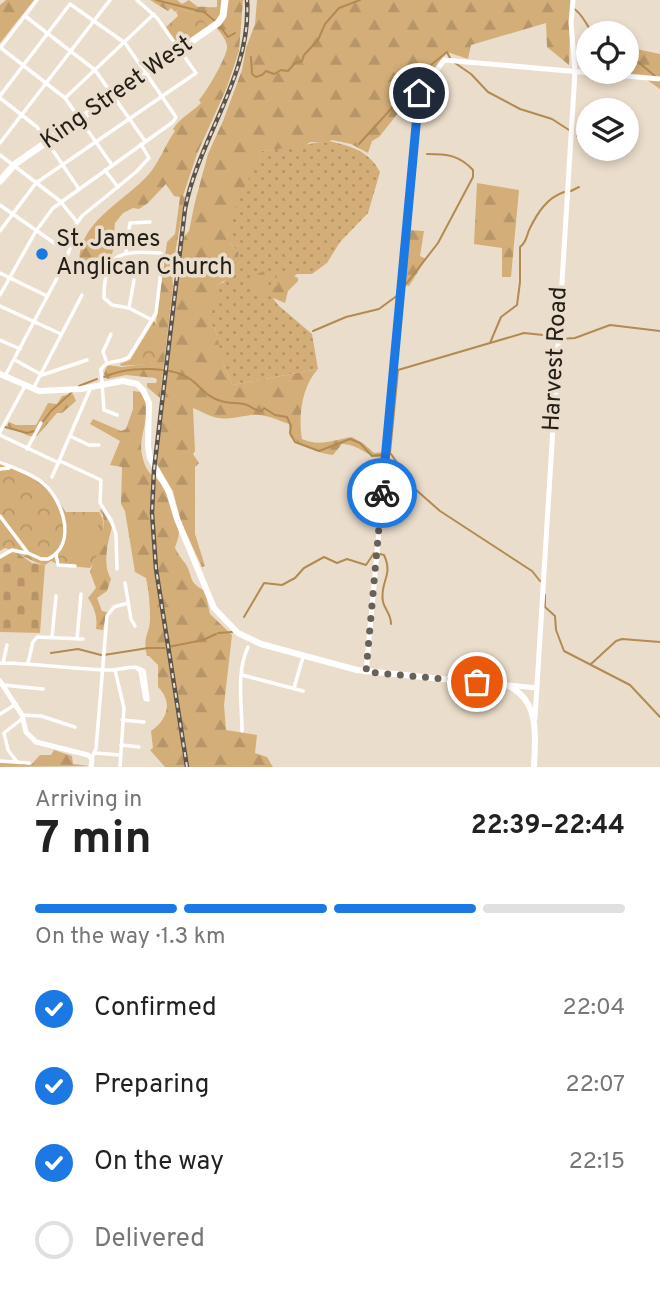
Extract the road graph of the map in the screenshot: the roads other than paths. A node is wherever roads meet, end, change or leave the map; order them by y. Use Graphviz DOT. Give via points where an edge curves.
graph roads {
  1 [pos="110,0"];
  2 [pos="137,0"];
  3 [pos="225,0"];
  4 [pos="573,0"];
  5 [pos="37,1"];
  6 [pos="153,14"];
  7 [pos="25,16"];
  8 [pos="94,19"];
  9 [pos="48,34"];
  10 [pos="125,43"];
  11 [pos="0,48"];
  12 [pos="178,50"];
  13 [pos="71,51"];
  14 [pos="23,65"];
  15 [pos="95,71"];
  16 [pos="575,72"];
  17 [pos="146,73"];
  18 [pos="660,79"];
  19 [pos="46,83"];
  20 [pos="113,96"];
  21 [pos="162,96"];
  22 [pos="0,97"];
  23 [pos="65,98"];
  24 [pos="21,115"];
  25 [pos="80,118"];
  26 [pos="129,119"];
  27 [pos="0,142"];
  28 [pos="47,142"];
  29 [pos="96,142"];
  30 [pos="143,143"];
  31 [pos="0,155"];
  32 [pos="64,164"];
  33 [pos="14,165"];
  34 [pos="112,165"];
  35 [pos="105,170"];
  36 [pos="0,181"];
  37 [pos="36,183"];
  38 [pos="118,187"];
  39 [pos="79,189"];
  40 [pos="60,201"];
  41 [pos="0,205"];
  42 [pos="13,214"];
  43 [pos="150,222"];
  44 [pos="77,223"];
  45 [pos="0,231"];
  46 [pos="36,232"];
  47 [pos="60,245"];
  48 [pos="71,245"];
  49 [pos="83,246"];
  50 [pos="126,252"];
  51 [pos="0,273"];
  52 [pos="9,278"];
  53 [pos="134,280"];
  54 [pos="0,295"];
  55 [pos="82,295"];
  56 [pos="47,296"];
  57 [pos="0,306"];
  58 [pos="129,308"];
  59 [pos="152,320"];
  60 [pos="33,322"];
  61 [pos="61,334"];
  62 [pos="111,334"];
  63 [pos="0,340"];
  64 [pos="20,349"];
  65 [pos="14,360"];
  66 [pos="88,360"];
  67 [pos="107,363"];
  68 [pos="40,374"];
  69 [pos="3,375"];
  70 [pos="102,385"];
  71 [pos="25,386"];
  72 [pos="91,387"];
  73 [pos="33,389"];
  74 [pos="117,415"];
  75 [pos="41,424"];
  76 [pos="0,433"];
  77 [pos="71,436"];
  78 [pos="99,445"];
  79 [pos="27,449"];
  80 [pos="0,462"];
  81 [pos="60,462"];
  82 [pos="11,468"];
  83 [pos="0,470"];
  84 [pos="52,477"];
  85 [pos="0,516"];
  86 [pos="28,553"];
  87 [pos="56,554"];
  88 [pos="0,557"];
  89 [pos="75,566"];
  90 [pos="117,569"];
  91 [pos="125,583"];
  92 [pos="81,594"];
  93 [pos="56,596"];
  94 [pos="128,603"];
  95 [pos="135,626"];
  96 [pos="52,637"];
  97 [pos="77,639"];
  98 [pos="83,639"];
  99 [pos="7,645"];
  100 [pos="248,647"];
  101 [pos="303,656"];
  102 [pos="2,663"];
  103 [pos="28,664"];
  104 [pos="135,667"];
  105 [pos="101,669"];
  106 [pos="115,670"];
  107 [pos="366,672"];
  108 [pos="242,675"];
  109 [pos="1,684"];
  110 [pos="502,684"];
  111 [pos="294,688"];
  112 [pos="537,688"];
  113 [pos="43,689"];
  114 [pos="303,691"];
  115 [pos="16,704"];
  116 [pos="0,714"];
  117 [pos="23,716"];
  118 [pos="535,718"];
  119 [pos="122,720"];
  120 [pos="144,722"];
  121 [pos="75,727"];
  122 [pos="242,732"];
  123 [pos="121,745"];
  124 [pos="139,747"];
  125 [pos="11,755"];
  126 [pos="94,755"];
  127 [pos="120,755"];
  128 [pos="0,761"];
  129 [pos="7,761"];
  130 [pos="17,762"];
  131 [pos="29,763"];
  132 [pos="91,767"];
  133 [pos="120,767"];
  134 [pos="534,767"];
  1 -- 8 [label="street"];
  2 -- 6 [label="street"];
  3 -- 12 [label="main road, King Street West" via="217,24"];
  4 -- 16 [label="street, Harvest Road"];
  5 -- 7 [label="street"];
  6 -- 10 [label="street"];
  6 -- 12 [label="street"];
  7 -- 9 [label="street"];
  7 -- 11 [label="street"];
  8 -- 9 [label="street" via="70,4"];
  8 -- 10 [label="street"];
  8 -- 13 [label="street"];
  9 -- 13 [label="street"];
  9 -- 14 [label="street"];
  10 -- 15 [label="street"];
  10 -- 17 [label="street"];
  11 -- 14 [label="street"];
  12 -- 17 [label="main road, King Street West"];
  12 -- 21 [label="street" via="196,73"];
  13 -- 15 [label="street"];
  13 -- 19 [label="street"];
  14 -- 19 [label="street"];
  14 -- 22 [label="street"];
  15 -- 20 [label="street"];
  15 -- 23 [label="street"];
  16 -- 18 [label="street"];
  16 -- 107 [label="street" via="444,60 419,96"];
  16 -- 112 [label="street, Harvest Road"];
  17 -- 20 [label="main road, King Street West"];
  17 -- 21 [label="street"];
  19 -- 23 [label="street"];
  19 -- 24 [label="street"];
  20 -- 25 [label="main road, King Street West"];
  20 -- 26 [label="street"];
  21 -- 26 [label="street"];
  21 -- 30 [label="street" via="176,119"];
  22 -- 24 [label="street"];
  23 -- 25 [label="street"];
  24 -- 27 [label="street"];
  24 -- 28 [label="street"];
  25 -- 28 [label="main road, King Street West"];
  25 -- 29 [label="street"];
  26 -- 29 [label="street"];
  26 -- 30 [label="street"];
  28 -- 32 [label="street"];
  28 -- 33 [label="main road, King Street West"];
  29 -- 32 [label="street"];
  29 -- 34 [label="street"];
  30 -- 34 [label="street"];
  30 -- 38 [label="street" via="149,158"];
  31 -- 33 [label="street"];
  32 -- 37 [label="street"];
  32 -- 39 [label="street"];
  33 -- 36 [label="main road, King Street West"];
  33 -- 37 [label="street"];
  34 -- 35 [label="street"];
  35 -- 38 [label="street"];
  35 -- 39 [label="street"];
  37 -- 40 [label="street"];
  37 -- 42 [label="street"];
  38 -- 44 [label="street"];
  39 -- 40 [label="street"];
  40 -- 44 [label="street"];
  40 -- 46 [label="street"];
  41 -- 42 [label="street"];
  42 -- 45 [label="street"];
  42 -- 46 [label="street"];
  43 -- 50 [label="street" via="130,223"];
  44 -- 47 [label="street"];
  46 -- 47 [label="street"];
  46 -- 52 [label="street"];
  47 -- 48 [label="street"];
  48 -- 49 [label="street"];
  48 -- 56 [label="street"];
  50 -- 58 [label="street" via="108,271 104,296 112,304"];
  50 -- 59 [label="street" via="162,254"];
  51 -- 52 [label="street"];
  52 -- 54 [label="street"];
  52 -- 56 [label="street"];
  53 -- 58 [label="street"];
  55 -- 61 [label="street"];
  56 -- 60 [label="street"];
  57 -- 60 [label="street"];
  58 -- 59 [label="street"];
  59 -- 67 [label="street" via="129,357"];
  60 -- 61 [label="street"];
  60 -- 64 [label="street"];
  61 -- 68 [label="street"];
  62 -- 67 [label="street" via="103,352"];
  63 -- 64 [label="street"];
  64 -- 65 [label="street"];
  65 -- 68 [label="street"];
  65 -- 69 [label="street"];
  66 -- 68 [label="street"];
  67 -- 70 [label="street" via="100,371"];
  68 -- 73 [label="street"];
  69 -- 71 [label="main road"];
  70 -- 72 [label="main road"];
  70 -- 74 [label="street" via="104,410"];
  70 -- 101 [label="main road" via="126,381 140,387 149,403 150,458 169,492 218,615 253,641"];
  71 -- 73 [label="main road"];
  71 -- 76 [label="street"];
  72 -- 73 [label="main road"];
  72 -- 77 [label="street"];
  75 -- 79 [label="street"];
  76 -- 79 [label="street"];
  77 -- 78 [label="street"];
  77 -- 81 [label="street"];
  79 -- 81 [label="street"];
  80 -- 82 [label="street"];
  81 -- 84 [label="street"];
  81 -- 90 [label="street" via="101,480 100,503 116,534"];
  82 -- 83 [label="street"];
  82 -- 87 [label="street" via="41,482 63,519 64,543"];
  85 -- 86 [label="street"];
  86 -- 87 [label="street" via="44,559"];
  86 -- 88 [label="street" via="9,550"];
  87 -- 89 [label="street" via="58,565"];
  91 -- 94 [label="street"];
  92 -- 97 [label="street"];
  93 -- 96 [label="street"];
  94 -- 95 [label="street"];
  94 -- 105 [label="street" via="114,607 107,616"];
  96 -- 97 [label="street"];
  96 -- 103 [label="street" via="34,640"];
  97 -- 98 [label="street"];
  99 -- 102 [label="street"];
  100 -- 108 [label="street"];
  101 -- 107 [label="main road"];
  101 -- 111 [label="street"];
  102 -- 103 [label="street"];
  103 -- 105 [label="street"];
  104 -- 104 [label="street" via="141,671 148,699 144,671"];
  104 -- 106 [label="street"];
  105 -- 106 [label="street"];
  105 -- 126 [label="street"];
  106 -- 119 [label="street" via="124,708"];
  107 -- 110 [label="main road"];
  108 -- 111 [label="street"];
  108 -- 122 [label="street"];
  109 -- 113 [label="street"];
  109 -- 115 [label="street"];
  110 -- 112 [label="street"];
  110 -- 118 [label="main road" via="523,696"];
  111 -- 114 [label="street"];
  112 -- 118 [label="street, Harvest Road"];
  115 -- 116 [label="street"];
  115 -- 117 [label="street"];
  117 -- 121 [label="street" via="41,716"];
  117 -- 125 [label="street" via="4,733"];
  117 -- 126 [label="street" via="33,741"];
  118 -- 134 [label="main road"];
  119 -- 120 [label="street"];
  119 -- 123 [label="street"];
  123 -- 124 [label="street"];
  123 -- 127 [label="street"];
  125 -- 129 [label="street"];
  125 -- 130 [label="street"];
  126 -- 127 [label="street"];
  126 -- 132 [label="street"];
  127 -- 133 [label="street"];
  128 -- 129 [label="street"];
  129 -- 130 [label="street"];
  130 -- 131 [label="street"];
}
